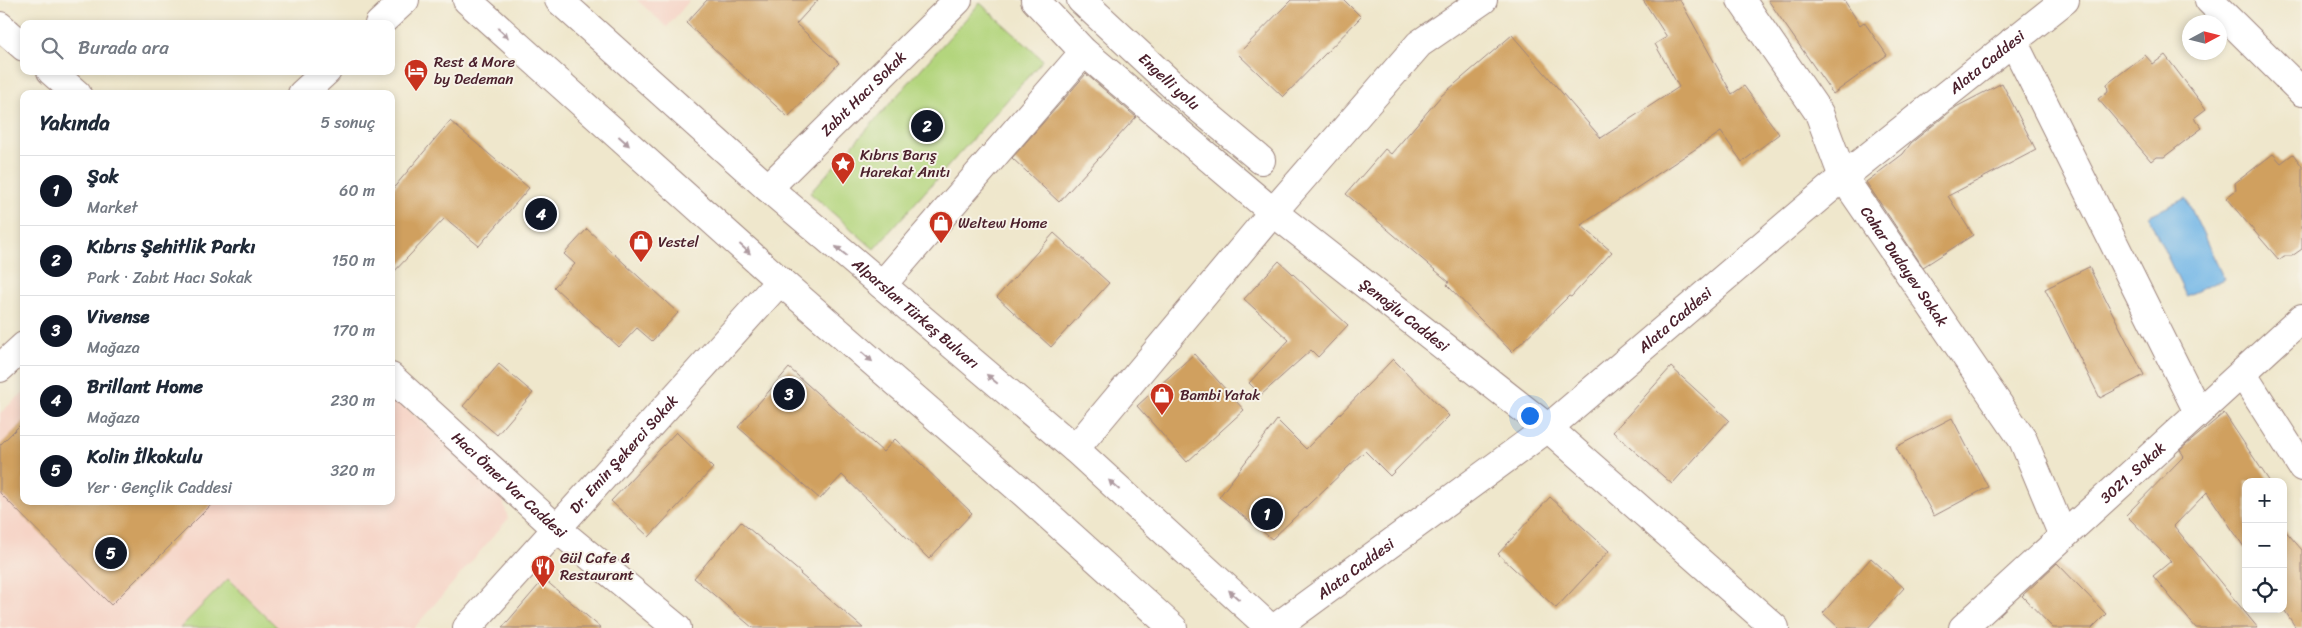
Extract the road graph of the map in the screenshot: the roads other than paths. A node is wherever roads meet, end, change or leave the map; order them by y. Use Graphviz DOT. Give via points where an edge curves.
graph roads {
  1 [pos="406,0"];
  2 [pos="466,0"];
  3 [pos="560,0"];
  4 [pos="958,0"];
  5 [pos="1035,0"];
  6 [pos="1081,0"];
  7 [pos="1483,0"];
  8 [pos="1741,0"];
  9 [pos="2065,0"];
  10 [pos="2209,0"];
  11 [pos="384,20"];
  12 [pos="0,26"];
  13 [pos="2014,41"];
  14 [pos="20,44"];
  15 [pos="1084,52"];
  16 [pos="56,75"];
  17 [pos="323,75"];
  18 [pos="72,90"];
  19 [pos="306,90"];
  20 [pos="2302,92"];
  21 [pos="1260,160"];
  22 [pos="1843,177"];
  23 [pos="768,188"];
  24 [pos="1273,212"];
  25 [pos="780,281"];
  26 [pos="882,285"];
  27 [pos="2302,318"];
  28 [pos="20,350"];
  29 [pos="0,368"];
  30 [pos="2242,373"];
  31 [pos="395,381"];
  32 [pos="2198,412"];
  33 [pos="1548,428"];
  34 [pos="1075,449"];
  35 [pos="2302,467"];
  36 [pos="556,528"];
  37 [pos="2063,536"];
  38 [pos="467,628"];
  39 [pos="677,628"];
  40 [pos="1173,628"];
  41 [pos="1270,628"];
  42 [pos="1274,628"];
  43 [pos="1775,628"];
  44 [pos="1962,628"];
  1 -- 11 [label="main road"];
  2 -- 25 [label="main road, one-way"];
  3 -- 23 [label="main road, Alparslan Türkeş Bulvarı"];
  4 -- 23 [label="main road, Zabıt Hacı Sokak"];
  5 -- 15 [label="main road, Şenoğlu Caddesi"];
  6 -- 21 [label="main road, Engelli yolu" via="1180,93"];
  7 -- 24 [label="main road" via="1419,44"];
  8 -- 22 [label="main road, Cahar Dudayev Sokak" via="1819,114"];
  9 -- 13 [label="main road, Alata Caddesi"];
  10 -- 20 [label="main road"];
  12 -- 14 [label="main road"];
  13 -- 22 [label="main road, Alata Caddesi"];
  13 -- 32 [label="main road"];
  15 -- 24 [label="main road, Şenoğlu Caddesi"];
  15 -- 26 [label="main road"];
  16 -- 18 [label="main road"];
  17 -- 19 [label="main road"];
  22 -- 33 [label="main road, Alata Caddesi"];
  22 -- 37 [label="main road, Cahar Dudayev Sokak" via="2023,440"];
  26 -- 23 [label="main road, Alparslan Türkeş Bulvarı, one-way"];
  24 -- 33 [label="main road, Şenoğlu Caddesi"];
  24 -- 34 [label="main road"];
  25 -- 36 [label="main road, Dr. Emin Şekerci Sokak"];
  25 -- 40 [label="main road, one-way"];
  34 -- 26 [label="main road, Alparslan Türkeş Bulvarı, one-way"];
  27 -- 30 [label="main road, 3021. Sokak"];
  28 -- 29 [label="main road"];
  30 -- 32 [label="main road, 3021. Sokak"];
  30 -- 35 [label="main road"];
  31 -- 36 [label="main road, Hacı Ömer Var Caddesi"];
  32 -- 37 [label="main road, 3021. Sokak"];
  33 -- 42 [label="main road, Alata Caddesi"];
  33 -- 43 [label="main road, Şenoğlu Caddesi"];
  41 -- 34 [label="main road, Alparslan Türkeş Bulvarı, one-way"];
  36 -- 38 [label="main road, Dr. Emin Şekerci Sokak"];
  36 -- 39 [label="main road, Hacı Ömer Var Caddesi"];
  37 -- 44 [label="main road, 3021. Sokak"];
}
